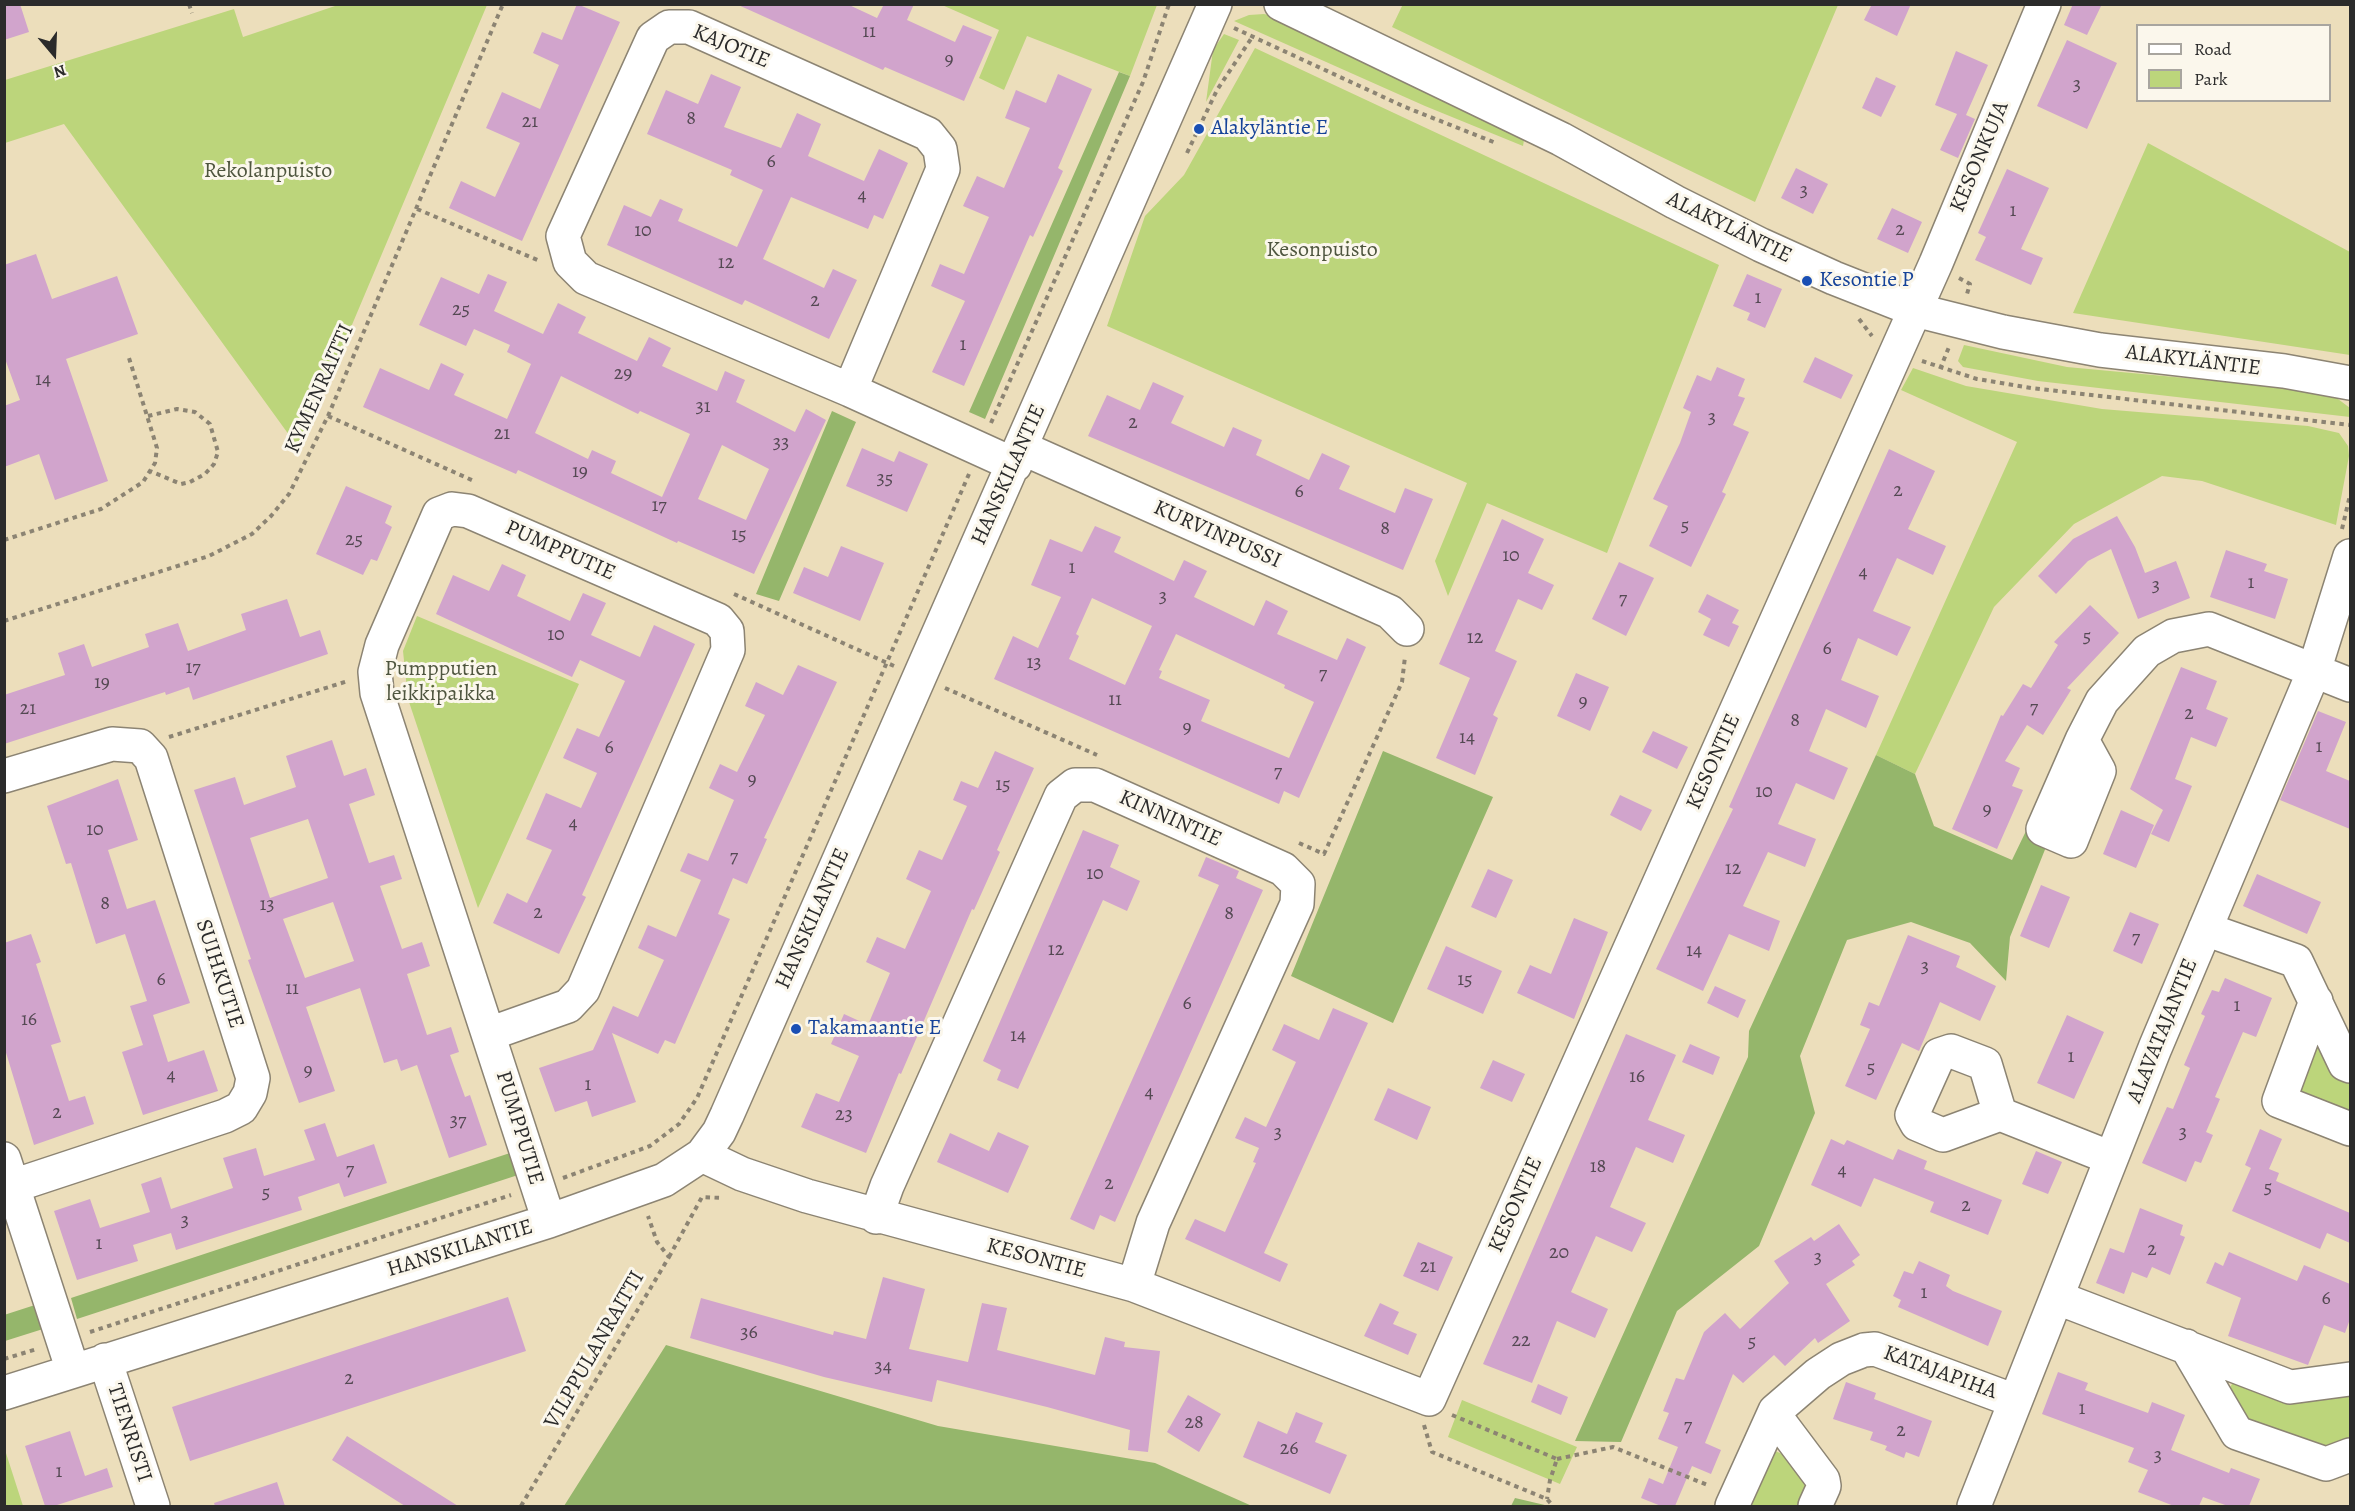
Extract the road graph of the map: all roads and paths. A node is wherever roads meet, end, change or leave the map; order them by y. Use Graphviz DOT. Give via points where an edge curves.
graph roads {
  1 [pos="189,4"];
  2 [pos="503,4"];
  3 [pos="1169,4"];
  4 [pos="1281,4"];
  5 [pos="2044,4"];
  6 [pos="192,13"];
  7 [pos="1222,15"];
  8 [pos="1253,36"];
  9 [pos="1505,146"];
  10 [pos="1187,153"];
  11 [pos="417,209"];
  12 [pos="570,262"];
  13 [pos="1915,310"];
  14 [pos="1852,314"];
  15 [pos="1877,339"];
  16 [pos="1952,341"];
  17 [pos="1914,357"];
  18 [pos="129,358"];
  19 [pos="1940,369"];
  20 [pos="2350,382"];
  21 [pos="850,390"];
  22 [pos="148,417"];
  23 [pos="2350,425"];
  24 [pos="981,449"];
  25 [pos="1018,457"];
  26 [pos="150,471"];
  27 [pos="4,540"];
  28 [pos="2350,556"];
  29 [pos="4,621"];
  30 [pos="1407,630"];
  31 [pos="2314,671"];
  32 [pos="375,672"];
  33 [pos="936,684"];
  34 [pos="2350,685"];
  35 [pos="2082,740"];
  36 [pos="140,746"];
  37 [pos="1102,757"];
  38 [pos="4,776"];
  39 [pos="1292,840"];
  40 [pos="2205,929"];
  41 [pos="2316,1000"];
  42 [pos="489,1034"];
  43 [pos="2350,1066"];
  44 [pos="2000,1114"];
  45 [pos="2350,1129"];
  46 [pos="702,1155"];
  47 [pos="2111,1158"];
  48 [pos="9,1172"];
  49 [pos="560,1179"];
  50 [pos="513,1195"];
  51 [pos="731,1199"];
  52 [pos="646,1208"];
  53 [pos="876,1217"];
  54 [pos="549,1221"];
  55 [pos="669,1257"];
  56 [pos="1134,1286"];
  57 [pos="2058,1298"];
  58 [pos="82,1335"];
  59 [pos="2186,1346"];
  60 [pos="43,1347"];
  61 [pos="4,1359"];
  62 [pos="105,1360"];
  63 [pos="73,1371"];
  64 [pos="2350,1379"];
  65 [pos="1434,1388"];
  66 [pos="4,1393"];
  67 [pos="2015,1401"];
  68 [pos="1775,1411"];
  69 [pos="1421,1417"];
  70 [pos="2350,1455"];
  71 [pos="1557,1459"];
  72 [pos="1547,1499"];
  73 [pos="1734,1501"];
  74 [pos="153,1506"];
  75 [pos="521,1506"];
  76 [pos="1553,1506"];
  77 [pos="1815,1506"];
  78 [pos="1974,1506"];
  1 -- 6 [label="path"];
  2 -- 11 [label="path, KYMENRAITTI"];
  3 -- 24 [label="path" via="1143,82"];
  4 -- 13 [label="street, ALAKYLÄNTIE" via="1561,139 1761,245"];
  5 -- 13 [label="street, KESONKUJA"];
  7 -- 8 [label="path"];
  7 -- 25 [label="street, HANSKILANTIE"];
  8 -- 9 [label="path" via="1405,107"];
  8 -- 10 [label="path" via="1217,90"];
  11 -- 12 [label="path" via="537,261"];
  11 -- 29 [label="path, KYMENRAITTI" via="328,416 289,494 272,516 252,534 209,555"];
  12 -- 21 [label="street" via="586,278"];
  12 -- 21 [label="street, KAJOTIE" via="563,236 652,38 669,27 689,27 928,134 940,148 943,169"];
  13 -- 20 [label="street, ALAKYLÄNTIE" via="2100,350"];
  13 -- 65 [label="street, KESONTIE"];
  14 -- 15 [label="path"];
  16 -- 19 [label="path"];
  17 -- 19 [label="path"];
  18 -- 22 [label="path"];
  19 -- 23 [label="path" via="2031,388"];
  21 -- 24 [label="street"];
  22 -- 26 [label="path" via="156,448"];
  22 -- 26 [label="path" via="177,410 195,412 210,424 218,453 205,474 190,482 181,484"];
  24 -- 25 [label="street"];
  24 -- 49 [label="path" via="697,1098 679,1124 650,1146"];
  25 -- 30 [label="street, KURVINPUSSI" via="1390,612"];
  25 -- 46 [label="street, HANSKILANTIE" via="719,1132"];
  26 -- 27 [label="path" via="143,482 101,509"];
  28 -- 31 [label="street, ALAVATAJANTIE"];
  30 -- 39 [label="path" via="1402,681 1324,854"];
  31 -- 34 [label="street"];
  31 -- 35 [label="street" via="2209,629 2173,636 2147,651 2102,701"];
  31 -- 40 [label="street, ALAVATAJANTIE"];
  32 -- 36 [label="path"];
  32 -- 42 [label="street, PUMPPUTIE" via="377,693"];
  32 -- 42 [label="street, PUMPPUTIE" via="382,645 439,514 452,508 468,511 718,620 727,631 728,650 583,990 568,1006"];
  33 -- 37 [label="path"];
  36 -- 38 [label="street" via="112,744"];
  36 -- 48 [label="street, SUIHKUTIE" via="151,758 225,990 252,1078 250,1093 241,1108 225,1116"];
  40 -- 41 [label="street" via="2296,961"];
  40 -- 47 [label="street, ALAVATAJANTIE"];
  41 -- 43 [label="street" via="2345,1064"];
  41 -- 45 [label="street" via="2279,1101"];
  42 -- 54 [label="street, PUMPPUTIE"];
  44 -- 47 [label="street"];
  46 -- 53 [label="street, KESONTIE" via="742,1174"];
  46 -- 54 [label="street, HANSKILANTIE" via="664,1180"];
  47 -- 57 [label="street, ALAVATAJANTIE"];
  48 -- 63 [label="street, SUIHKUTIE"];
  50 -- 58 [label="path"];
  51 -- 55 [label="path" via="702,1197"];
  52 -- 55 [label="path, VILPPULANRAITTI" via="657,1242"];
  53 -- 56 [label="street, KESONTIE"];
  53 -- 56 [label="street, KINNINTIE" via="886,1186 1061,796 1075,785 1095,785 1283,869 1298,884 1297,904 1153,1223"];
  54 -- 62 [label="street, HANSKILANTIE"];
  55 -- 75 [label="path, VILPPULANRAITTI"];
  56 -- 65 [label="street, KESONTIE" via="1429,1399"];
  57 -- 59 [label="street"];
  57 -- 67 [label="street, ALAVATAJANTIE"];
  59 -- 64 [label="street" via="2290,1387"];
  59 -- 70 [label="street" via="2237,1433 2326,1464"];
  60 -- 61 [label="path"];
  62 -- 63 [label="street, HANSKILANTIE"];
  62 -- 74 [label="street, TIENRISTI"];
  63 -- 66 [label="street, HANSKILANTIE"];
  65 -- 71 [label="path" via="1455,1397 1449,1413 1455,1417"];
  67 -- 68 [label="street, KATAJAPIHA" via="1875,1349 1840,1359"];
  67 -- 78 [label="street, ALAVATAJANTIE"];
  68 -- 73 [label="street, KATAJAPIHA"];
  68 -- 77 [label="street" via="1823,1480"];
  69 -- 72 [label="path" via="1432,1452"];
  71 -- 72 [label="path"];
  71 -- 73 [label="path" via="1613,1447"];
  72 -- 76 [label="path"];
}
